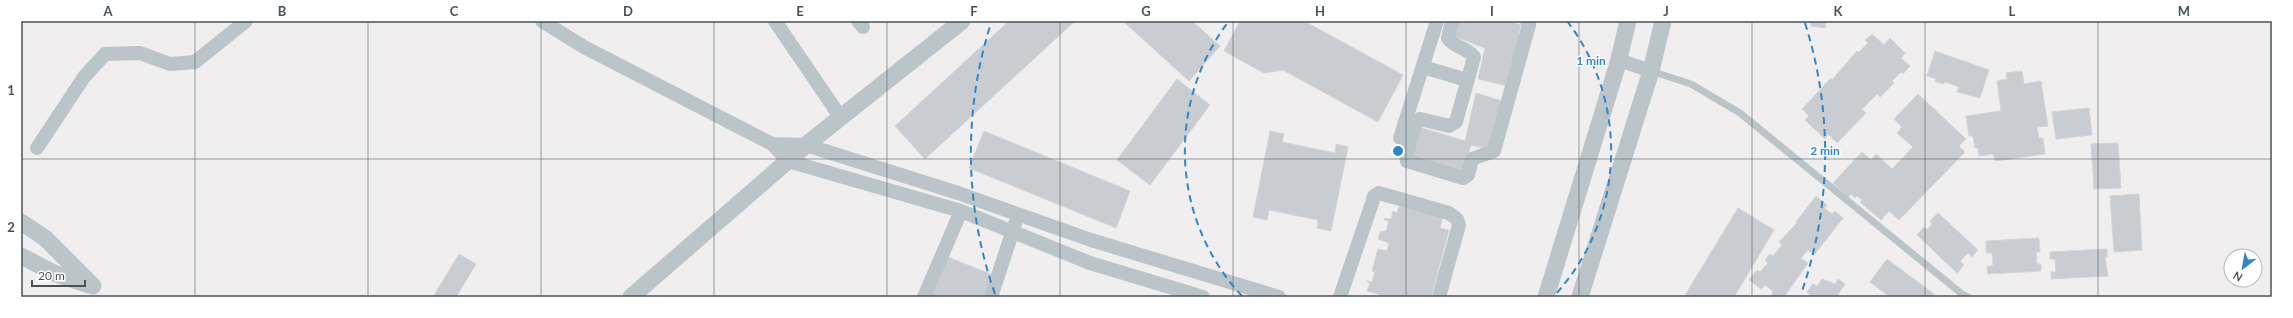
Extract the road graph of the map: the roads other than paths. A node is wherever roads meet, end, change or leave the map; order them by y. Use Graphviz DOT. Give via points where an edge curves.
graph roads {
  1 [pos="246,21"];
  2 [pos="542,21"];
  3 [pos="775,21"];
  4 [pos="962,21"];
  5 [pos="1437,21"];
  6 [pos="1452,21"];
  7 [pos="1527,21"];
  8 [pos="1628,21"];
  9 [pos="1663,21"];
  10 [pos="1619,60"];
  11 [pos="1422,67"];
  12 [pos="1651,71"];
  13 [pos="1467,80"];
  14 [pos="841,118"];
  15 [pos="1400,138"];
  16 [pos="772,144"];
  17 [pos="806,145"];
  18 [pos="37,148"];
  19 [pos="788,161"];
  20 [pos="961,211"];
  21 [pos="1018,214"];
  22 [pos="21,222"];
  23 [pos="1011,232"];
  24 [pos="21,256"];
  25 [pos="95,292"];
  26 [pos="631,297"];
  27 [pos="924,297"];
  28 [pos="991,297"];
  29 [pos="1203,297"];
  30 [pos="1279,297"];
  31 [pos="1340,297"];
  32 [pos="1439,297"];
  33 [pos="1546,297"];
  34 [pos="1580,297"];
  35 [pos="1968,297"];
  1 -- 18 [label="street" via="195,62 170,64 140,53 105,54 84,77"];
  2 -- 16 [label="street" via="584,47"];
  3 -- 14 [label="street"];
  4 -- 14 [label="street"];
  5 -- 11 [label="street"];
  6 -- 13 [label="street" via="1448,38 1451,43 1470,51 1474,57"];
  7 -- 13 [label="street" via="1529,25 1494,151 1472,159 1468,175 1463,178 1407,161 1414,130 1420,119 1449,126 1456,122"];
  8 -- 10 [label="street"];
  9 -- 12 [label="street"];
  10 -- 12 [label="street"];
  10 -- 33 [label="street"];
  11 -- 13 [label="street"];
  11 -- 15 [label="street"];
  12 -- 34 [label="street"];
  12 -- 35 [label="lane" via="1691,84 1740,113"];
  14 -- 17 [label="street"];
  16 -- 17 [label="street"];
  16 -- 19 [label="street"];
  17 -- 19 [label="street"];
  17 -- 21 [label="street"];
  19 -- 20 [label="street"];
  19 -- 26 [label="street"];
  20 -- 23 [label="street"];
  20 -- 27 [label="street"];
  21 -- 23 [label="street"];
  21 -- 30 [label="street" via="1091,240"];
  22 -- 25 [label="street" via="45,238"];
  23 -- 28 [label="street"];
  23 -- 29 [label="street" via="1090,263"];
  24 -- 25 [label="street"];
  31 -- 32 [label="street" via="1374,196 1379,193 1449,213 1457,219 1460,225"];
}
